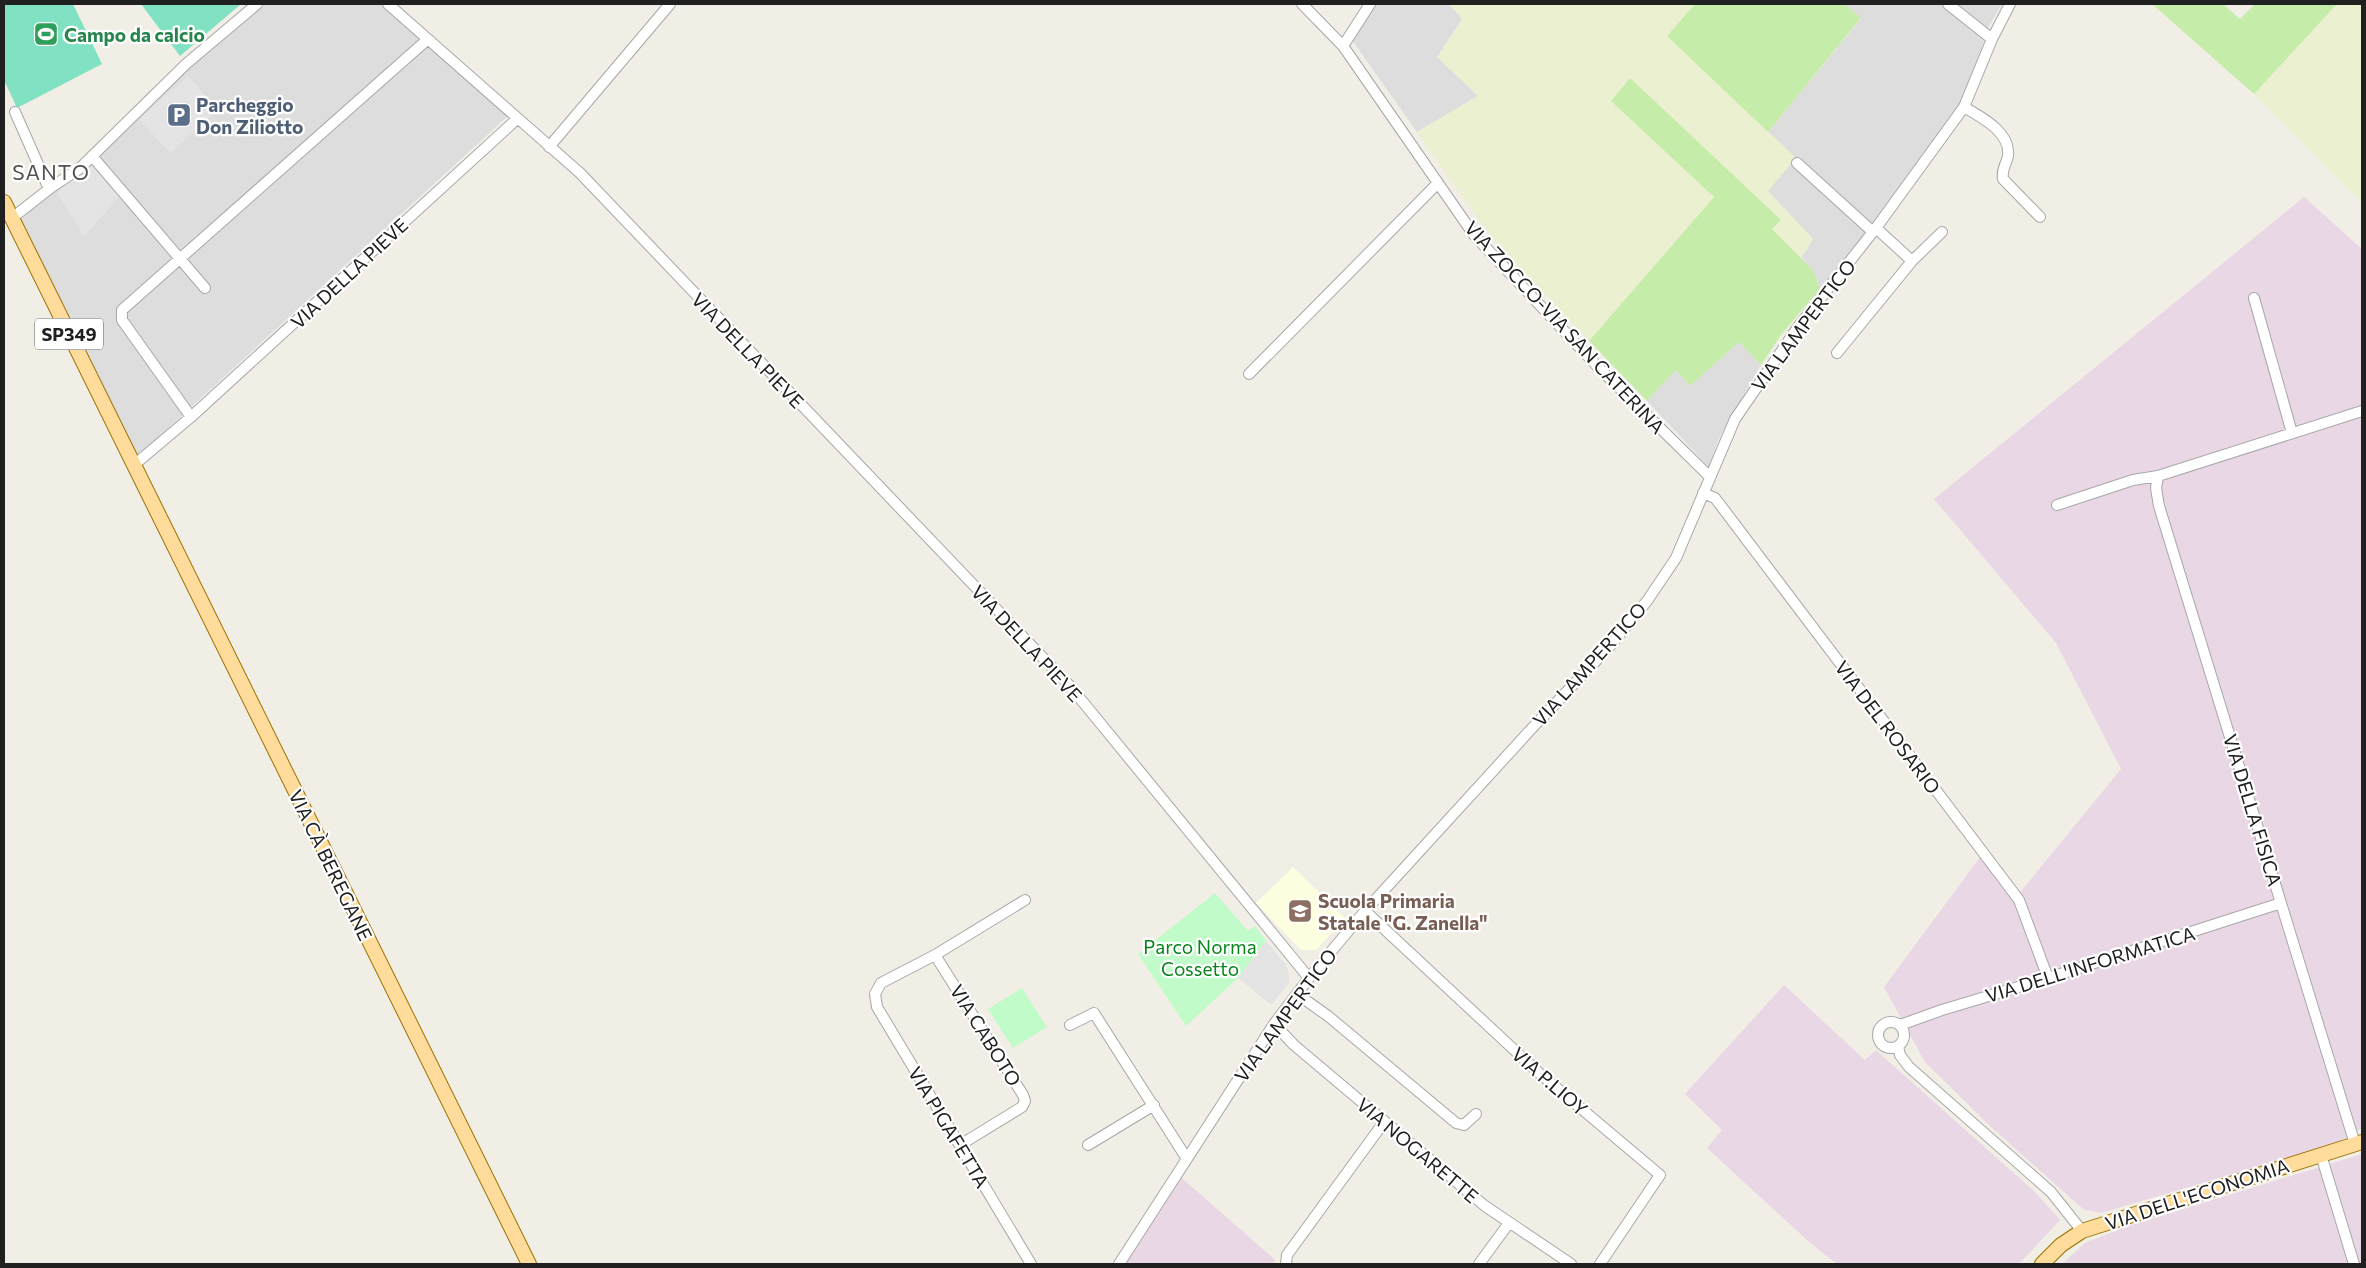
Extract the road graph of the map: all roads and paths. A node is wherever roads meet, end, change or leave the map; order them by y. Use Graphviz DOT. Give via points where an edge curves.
graph roads {
  1 [pos="257,4"];
  2 [pos="388,4"];
  3 [pos="670,4"];
  4 [pos="1302,4"];
  5 [pos="1370,4"];
  6 [pos="1948,4"];
  7 [pos="2010,4"];
  8 [pos="428,39"];
  9 [pos="1992,39"];
  10 [pos="1343,46"];
  11 [pos="1964,107"];
  12 [pos="15,112"];
  13 [pos="517,119"];
  14 [pos="549,147"];
  15 [pos="92,156"];
  16 [pos="1797,163"];
  17 [pos="1438,183"];
  18 [pos="49,189"];
  19 [pos="4,202"];
  20 [pos="2040,217"];
  21 [pos="12,218"];
  22 [pos="1875,230"];
  23 [pos="1942,232"];
  24 [pos="179,259"];
  25 [pos="1912,261"];
  26 [pos="205,288"];
  27 [pos="2254,298"];
  28 [pos="1837,353"];
  29 [pos="1249,374"];
  30 [pos="2362,411"];
  31 [pos="191,417"];
  32 [pos="2292,433"];
  33 [pos="134,465"];
  34 [pos="2158,476"];
  35 [pos="1710,477"];
  36 [pos="1703,493"];
  37 [pos="2057,506"];
  38 [pos="1024,900"];
  39 [pos="2281,903"];
  40 [pos="1365,911"];
  41 [pos="935,954"];
  42 [pos="1309,978"];
  43 [pos="2048,978"];
  44 [pos="1297,994"];
  45 [pos="1070,1024"];
  46 [pos="1274,1024"];
  47 [pos="1900,1025"];
  48 [pos="1898,1046"];
  49 [pos="1154,1105"];
  50 [pos="1476,1114"];
  51 [pos="1384,1122"];
  52 [pos="2359,1143"];
  53 [pos="960,1145"];
  54 [pos="1088,1145"];
  55 [pos="2321,1155"];
  56 [pos="1187,1159"];
  57 [pos="1509,1223"];
  58 [pos="2082,1231"];
  59 [pos="529,1264"];
  60 [pos="1031,1264"];
  61 [pos="1119,1264"];
  62 [pos="1286,1264"];
  63 [pos="1479,1264"];
  64 [pos="1571,1264"];
  65 [pos="1600,1264"];
  66 [pos="2042,1264"];
  67 [pos="2354,1264"];
  1 -- 15 [label="street" via="186,64"];
  2 -- 8 [label="street"];
  3 -- 14 [label="street"];
  4 -- 10 [label="street, VIA ZOCCO-VIA SAN CATERINA"];
  5 -- 10 [label="street"];
  6 -- 9 [label="street"];
  7 -- 9 [label="street, VIA LAMPERTICO"];
  8 -- 13 [label="street"];
  8 -- 24 [label="street"];
  9 -- 11 [label="street, VIA LAMPERTICO"];
  10 -- 17 [label="street, VIA ZOCCO-VIA SAN CATERINA"];
  11 -- 20 [label="street" via="1992,123 1997,130 2006,144 2008,155 2003,179"];
  11 -- 22 [label="street, VIA LAMPERTICO"];
  12 -- 18 [label="street"];
  13 -- 14 [label="street, VIA DELLA PIEVE"];
  13 -- 31 [label="street, VIA DELLA PIEVE"];
  14 -- 42 [label="street, VIA DELLA PIEVE" via="580,173 1069,685"];
  15 -- 18 [label="street"];
  15 -- 24 [label="street"];
  16 -- 22 [label="street"];
  17 -- 29 [label="street"];
  17 -- 35 [label="street, VIA ZOCCO-VIA SAN CATERINA" via="1474,235 1598,366"];
  18 -- 21 [label="street"];
  19 -- 21 [label="main road, SP349"];
  21 -- 33 [label="main road, SP349"];
  22 -- 25 [label="street"];
  22 -- 35 [label="street, VIA LAMPERTICO" via="1765,373 1735,420"];
  23 -- 25 [label="street"];
  24 -- 26 [label="street"];
  24 -- 31 [label="street" via="122,310 122,320"];
  25 -- 28 [label="street"];
  27 -- 32 [label="street"];
  30 -- 32 [label="street"];
  31 -- 33 [label="street, VIA DELLA PIEVE"];
  32 -- 34 [label="street"];
  33 -- 59 [label="main road, VIA CÀ BEREGANE / SP349"];
  34 -- 37 [label="street" via="2133,480"];
  34 -- 39 [label="street, VIA DELLA FISICA" via="2156,488 2160,506"];
  35 -- 36 [label="street, VIA LAMPERTICO"];
  36 -- 40 [label="street, VIA LAMPERTICO" via="1676,558 1647,601 1611,645"];
  36 -- 43 [label="street, VIA DEL ROSARIO" via="1715,498 2019,900"];
  38 -- 41 [label="street"];
  39 -- 43 [label="street, VIA DELL'INFORMATICA"];
  39 -- 52 [label="street, VIA DELLA FISICA"];
  40 -- 42 [label="street, VIA LAMPERTICO"];
  40 -- 65 [label="street, VIA P.LIOY" via="1539,1073 1660,1175"];
  41 -- 53 [label="street, VIA PIGAFETTA" via="881,983 875,994 877,1007"];
  41 -- 53 [label="street, VIA CABOTO" via="1025,1101 1022,1107"];
  42 -- 44 [label="street, VIA LAMPERTICO"];
  43 -- 47 [label="street, VIA DELL'INFORMATICA"];
  44 -- 46 [label="street, VIA LAMPERTICO"];
  44 -- 50 [label="street" via="1456,1123 1464,1125"];
  45 -- 49 [label="street" via="1094,1013"];
  46 -- 51 [label="street, VIA NOGARETTE"];
  46 -- 56 [label="street, VIA LAMPERTICO"];
  47 -- 48 [label="street" via="1904,1036"];
  47 -- 48 [label="street" via="1884,1024 1878,1034 1883,1045 1890,1048"];
  48 -- 58 [label="street" via="1909,1067 2051,1192"];
  49 -- 54 [label="street"];
  49 -- 56 [label="street"];
  51 -- 57 [label="street, VIA NOGARETTE"];
  51 -- 62 [label="street" via="1287,1255"];
  52 -- 55 [label="main road, VIA DELL'ECONOMIA"];
  53 -- 60 [label="street, VIA PIGAFETTA"];
  55 -- 58 [label="main road, VIA DELL'ECONOMIA"];
  55 -- 67 [label="street"];
  56 -- 61 [label="street, VIA LAMPERTICO"];
  57 -- 63 [label="street"];
  57 -- 64 [label="street, VIA NOGARETTE"];
  58 -- 66 [label="main road, VIA DELL'ECONOMIA" via="2061,1245"];
}
